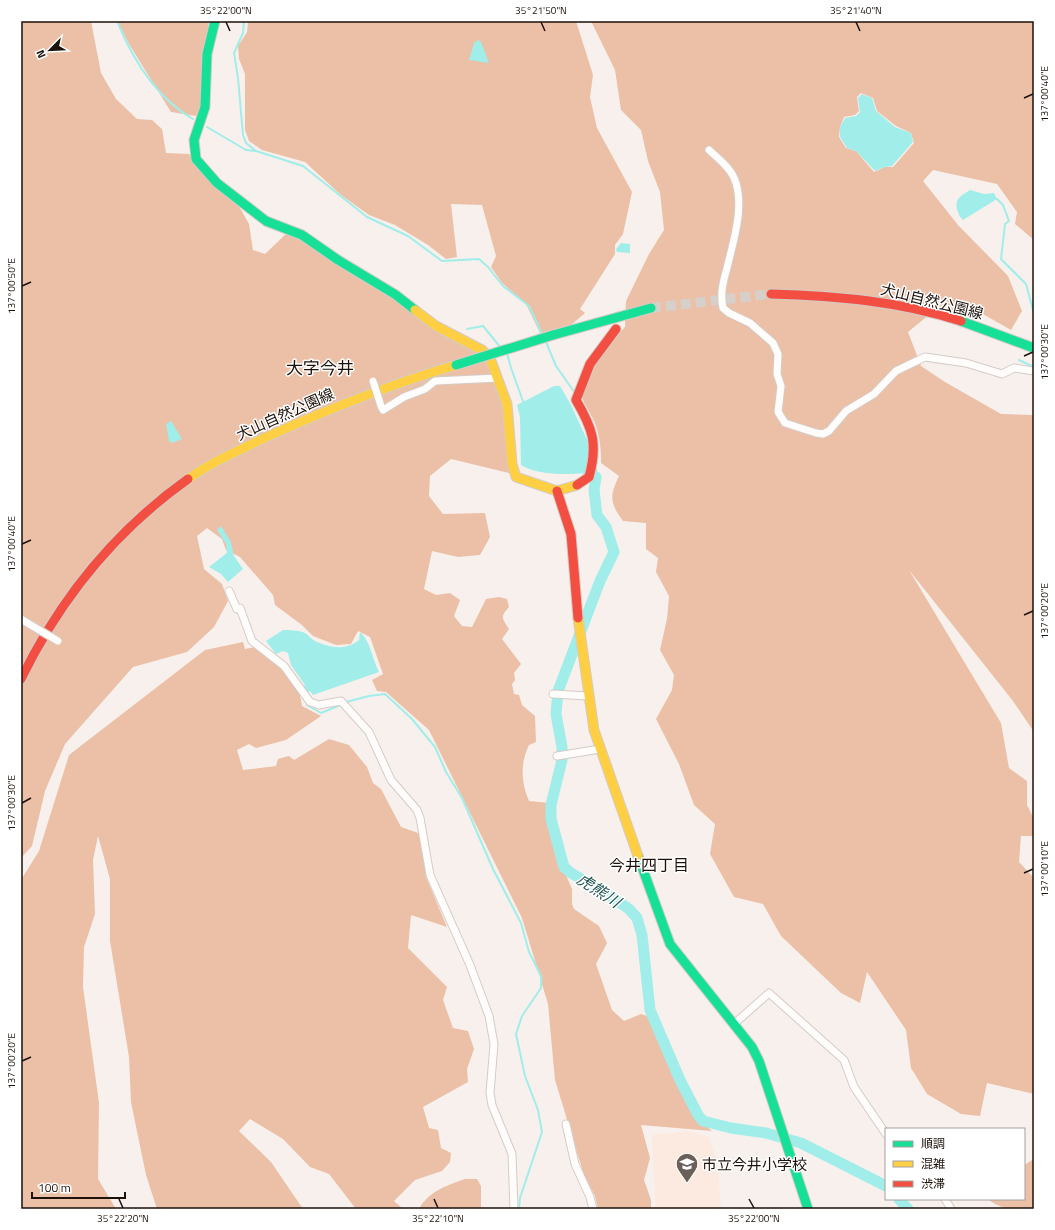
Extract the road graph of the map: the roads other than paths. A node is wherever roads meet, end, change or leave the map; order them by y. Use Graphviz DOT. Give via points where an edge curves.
graph roads {
  1 [pos="215,21"];
  2 [pos="709,150"];
  3 [pos="771,294"];
  4 [pos="651,308"];
  5 [pos="616,329"];
  6 [pos="1034,348"];
  7 [pos="1034,371"];
  8 [pos="498,378"];
  9 [pos="373,381"];
  10 [pos="557,491"];
  11 [pos="229,591"];
  12 [pos="21,619"];
  13 [pos="58,641"];
  14 [pos="21,679"];
  15 [pos="553,694"];
  16 [pos="588,696"];
  17 [pos="600,749"];
  18 [pos="557,756"];
  19 [pos="734,1024"];
  20 [pos="566,1124"];
  21 [pos="885,1133"];
  22 [pos="946,1200"];
  23 [pos="514,1209"];
  24 [pos="593,1209"];
  25 [pos="808,1209"];
  26 [pos="951,1209"];
  1 -- 8 [label="street" via="207,54 205,107 193,146 201,167 217,183 266,221 302,235 396,295 436,326 482,350 490,358"];
  2 -- 7 [label="street" via="731,173 738,195 737,221 721,294 723,308 750,323 773,343 778,354 777,374 781,386 778,412 785,423 823,434 829,431 846,411 874,394 896,371 925,357 966,363 1002,374 1014,368"];
  3 -- 6 [label="street, 犬山自然公園線" via="815,295 910,307 978,326"];
  4 -- 14 [label="street, 犬山自然公園線, bridge" via="553,335 372,393 314,415 234,452 185,481 137,520 102,555 70,592 48,624"];
  5 -- 10 [label="street" via="590,364 578,395 592,432 594,448 591,475 581,484"];
  8 -- 9 [label="street, bridge" via="435,381 425,390 383,410"];
  8 -- 10 [label="street" via="507,404 514,473 520,479"];
  10 -- 16 [label="street" via="571,534"];
  11 -- 23 [label="street" via="236,609 240,608 252,641 284,666 310,702 319,704 340,701 369,732 391,780 417,810 430,876 490,1016 494,1044 490,1093 492,1106 512,1154"];
  12 -- 13 [label="street, bridge"];
  15 -- 16 [label="street"];
  16 -- 17 [label="street"];
  17 -- 18 [label="street"];
  17 -- 19 [label="street" via="670,944"];
  19 -- 21 [label="street" via="769,993 844,1060 854,1087"];
  19 -- 25 [label="street" via="752,1047 759,1061"];
  20 -- 24 [label="street" via="575,1164"];
  22 -- 26 [label="street"];
}
